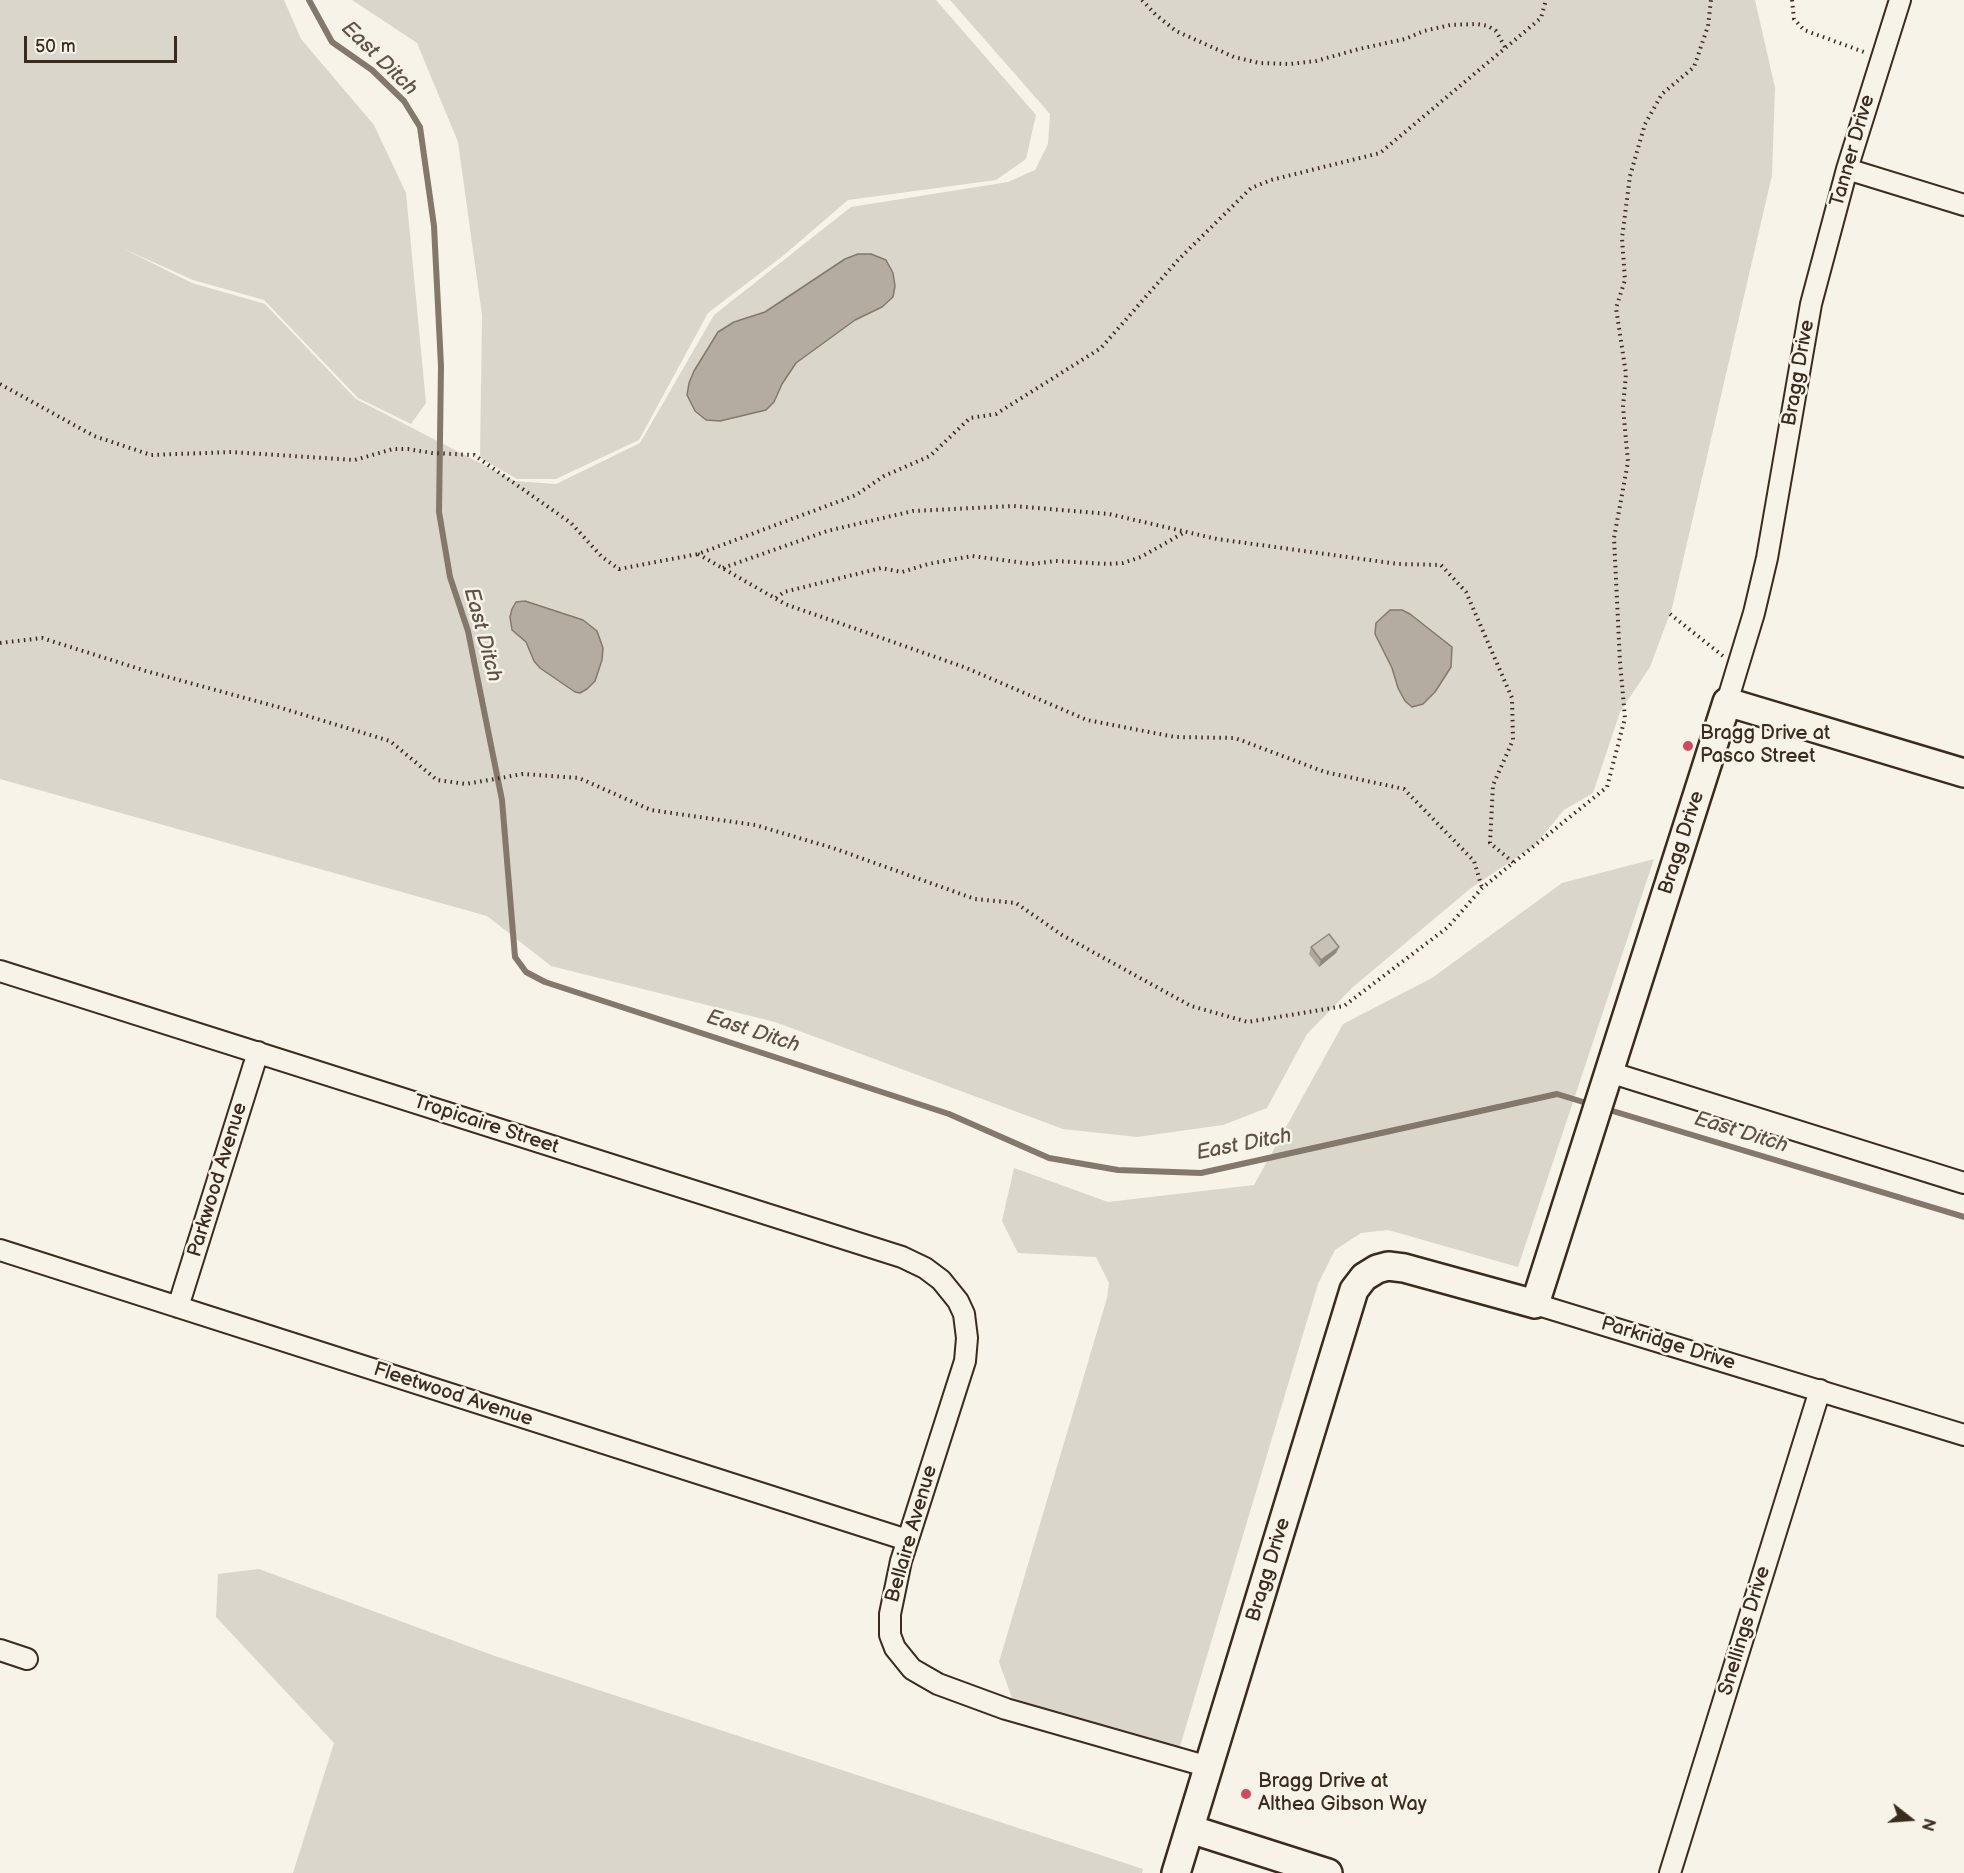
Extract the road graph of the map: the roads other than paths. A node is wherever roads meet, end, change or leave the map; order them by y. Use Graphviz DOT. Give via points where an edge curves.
graph roads {
  1 [pos="1900,0"];
  2 [pos="1847,170"];
  3 [pos="1964,205"];
  4 [pos="1811,304"];
  5 [pos="1727,702"];
  6 [pos="1964,773"];
  7 [pos="0,970"];
  8 [pos="258,1052"];
  9 [pos="1606,1081"];
  10 [pos="1964,1183"];
  11 [pos="0,1250"];
  12 [pos="1370,1273"];
  13 [pos="958,1301"];
  14 [pos="1535,1304"];
  15 [pos="178,1307"];
  16 [pos="1820,1390"];
  17 [pos="1964,1435"];
  18 [pos="906,1540"];
  19 [pos="0,1650"];
  20 [pos="27,1659"];
  21 [pos="1209,1767"];
  22 [pos="1190,1829"];
  23 [pos="1176,1873"];
  24 [pos="1328,1873"];
  25 [pos="1670,1873"];
  1 -- 2 [label="street, Tanner Drive"];
  2 -- 3 [label="street"];
  2 -- 4 [label="street, Tanner Drive"];
  4 -- 5 [label="street, Bragg Drive" via="1767,558 1755,613"];
  5 -- 6 [label="street"];
  5 -- 9 [label="street, Bragg Drive"];
  7 -- 8 [label="street, Tropicaire Street"];
  8 -- 13 [label="street, Tropicaire Street" via="902,1257 941,1280"];
  8 -- 15 [label="street, Parkwood Avenue"];
  9 -- 10 [label="street"];
  9 -- 14 [label="street, Bragg Drive"];
  11 -- 15 [label="street, Fleetwood Avenue"];
  12 -- 14 [label="street, Parkridge Drive" via="1388,1266 1404,1268"];
  12 -- 21 [label="street, Bragg Drive" via="1354,1290"];
  13 -- 18 [label="street, Bellaire Avenue" via="967,1338 965,1361"];
  14 -- 16 [label="street, Parkridge Drive"];
  15 -- 18 [label="street, Fleetwood Avenue"];
  16 -- 17 [label="street, Parkridge Drive"];
  16 -- 25 [label="street, Snellings Drive"];
  18 -- 21 [label="street, Bellaire Avenue" via="890,1614 890,1635 912,1669 938,1684 1006,1709"];
  19 -- 20 [label="street"];
  21 -- 22 [label="street, Bragg Drive"];
  22 -- 23 [label="street, Bragg Drive"];
  22 -- 24 [label="street"];
}
